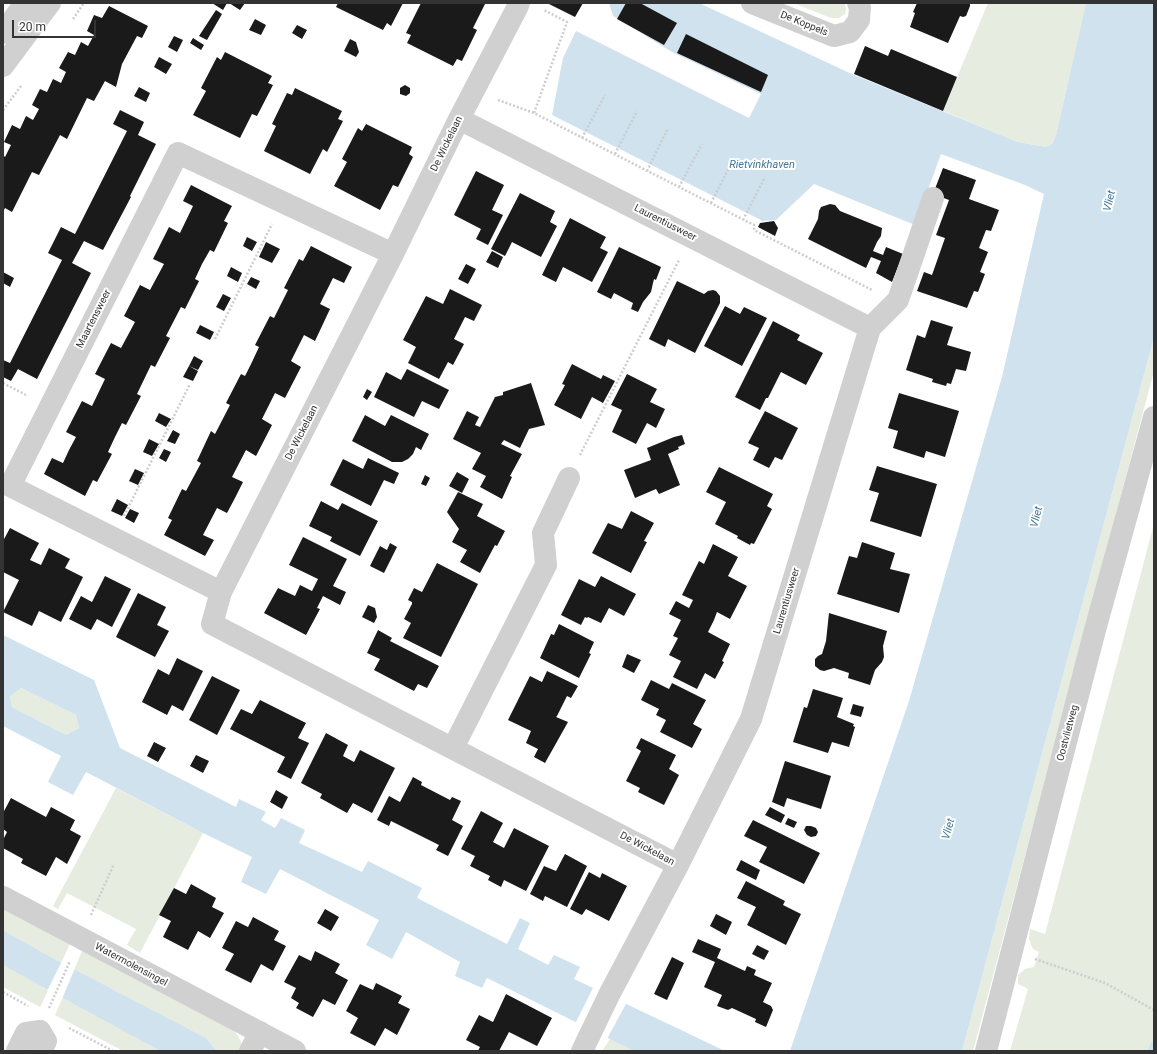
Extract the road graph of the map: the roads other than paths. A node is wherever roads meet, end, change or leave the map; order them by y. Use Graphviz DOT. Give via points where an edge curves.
graph roads {
  1 [pos="25,3"];
  2 [pos="50,3"];
  3 [pos="519,3"];
  4 [pos="752,3"];
  5 [pos="858,3"];
  6 [pos="3,33"];
  7 [pos="3,66"];
  8 [pos="459,119"];
  9 [pos="933,198"];
  10 [pos="393,254"];
  11 [pos="870,328"];
  12 [pos="1154,417"];
  13 [pos="569,478"];
  14 [pos="221,592"];
  15 [pos="453,748"];
  16 [pos="678,865"];
  17 [pos="3,896"];
  18 [pos="255,1042"];
  19 [pos="586,1042"];
  20 [pos="17,1051"];
  21 [pos="41,1051"];
  22 [pos="295,1051"];
  23 [pos="986,1051"];
  1 -- 6 [label="street"];
  2 -- 7 [label="street"];
  3 -- 8 [label="street, De Wickelaan"];
  4 -- 5 [label="street, De Koppels" via="834,36 850,32 858,20"];
  8 -- 10 [label="street, De Wickelaan"];
  8 -- 11 [label="street, Laurentiusweer"];
  9 -- 11 [label="street, Laurentiusweer" via="898,300"];
  10 -- 14 [label="street, De Wickelaan"];
  10 -- 14 [label="street, Maartensweer" via="178,153 10,486"];
  11 -- 16 [label="street, Laurentiusweer" via="751,719"];
  12 -- 23 [label="street, Oostvlietweg"];
  13 -- 15 [label="street" via="543,533 546,565"];
  14 -- 15 [label="street, De Wickelaan" via="212,624"];
  15 -- 16 [label="street, De Wickelaan"];
  16 -- 19 [label="street, De Wickelaan"];
  17 -- 18 [label="street, Watermolensingel" via="81,938"];
  18 -- 22 [label="street, Watermolensingel"];
  20 -- 21 [label="street" via="26,1033 40,1031 46,1041"];
}
